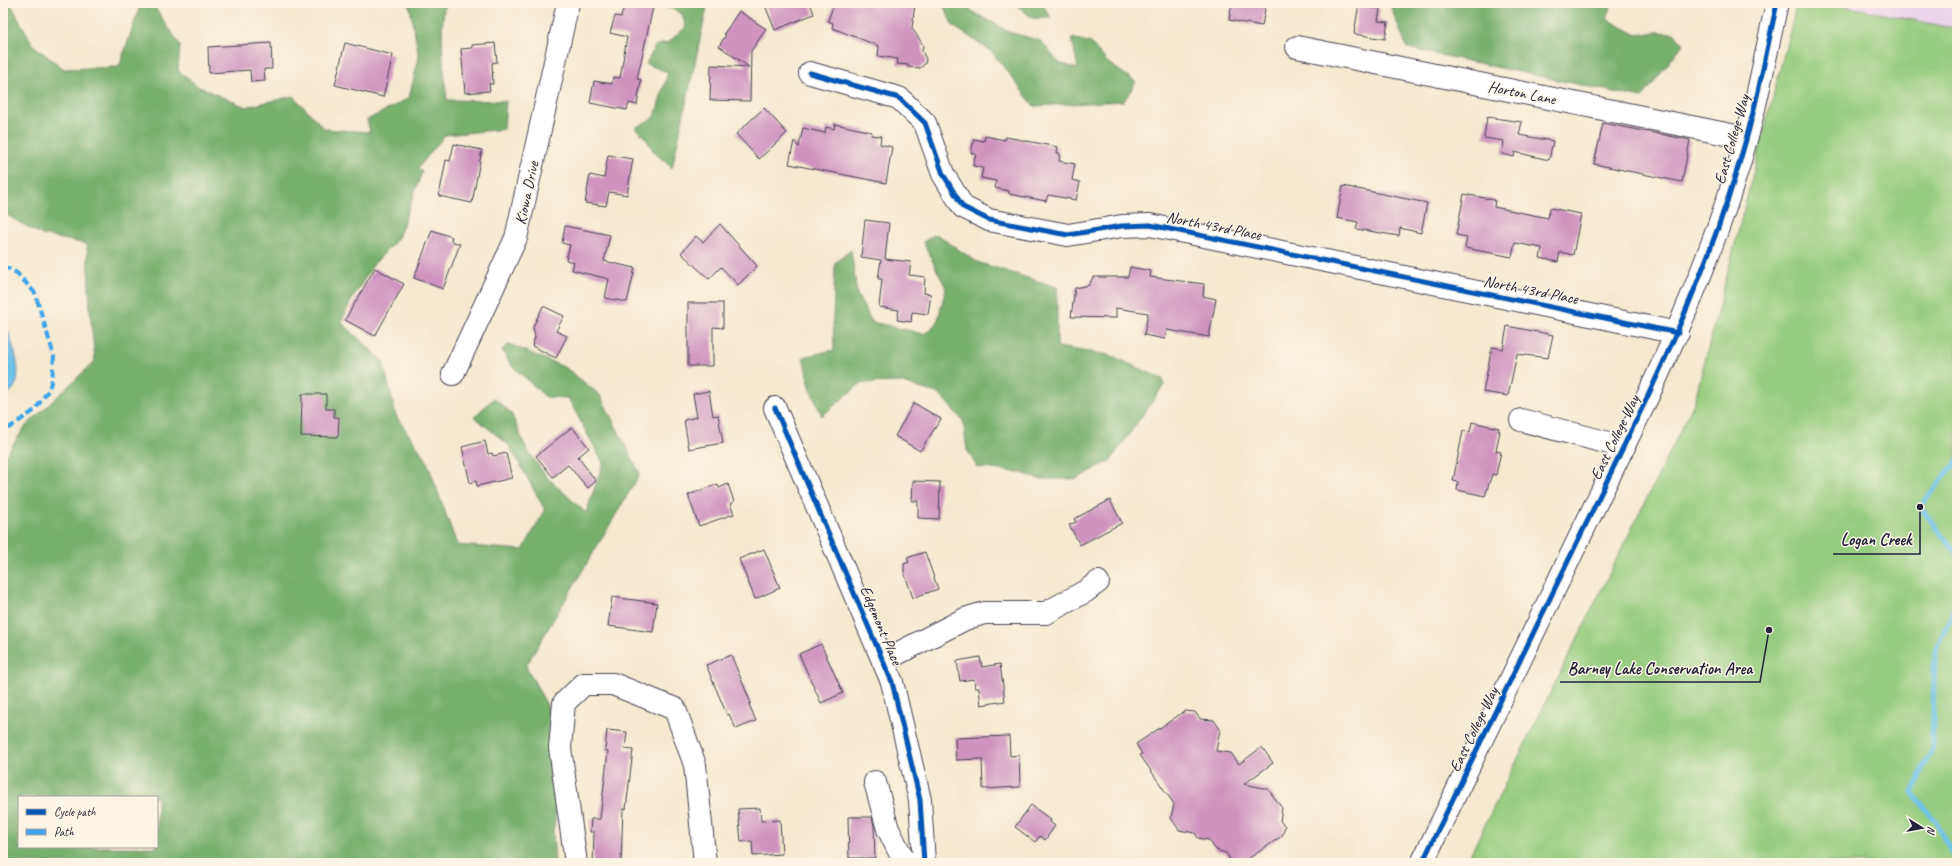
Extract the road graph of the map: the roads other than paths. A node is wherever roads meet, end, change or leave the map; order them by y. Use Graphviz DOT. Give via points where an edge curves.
graph roads {
  1 [pos="568,3"];
  2 [pos="1777,3"];
  3 [pos="1297,47"];
  4 [pos="810,72"];
  5 [pos="1746,138"];
  6 [pos="1678,332"];
  7 [pos="453,374"];
  8 [pos="775,408"];
  9 [pos="1521,420"];
  10 [pos="1624,447"];
  11 [pos="1098,582"];
  12 [pos="883,661"];
  13 [pos="874,782"];
  14 [pos="576,863"];
  15 [pos="705,863"];
  16 [pos="905,863"];
  17 [pos="924,863"];
  18 [pos="1422,863"];
  1 -- 7 [label="street, Kiowa Drive" via="516,238"];
  2 -- 5 [label="street, East College Way"];
  3 -- 5 [label="street, Horton Lane"];
  4 -- 6 [label="street, North 43rd Place" via="899,98 925,123 943,174 963,207 989,220 1068,235 1122,226 1150,225"];
  5 -- 6 [label="street, East College Way" via="1706,261"];
  6 -- 10 [label="street, East College Way"];
  8 -- 12 [label="street, Edgemont Place"];
  9 -- 10 [label="street"];
  10 -- 18 [label="street, East College Way"];
  11 -- 12 [label="street" via="1046,613 984,613 965,619"];
  12 -- 17 [label="street, Edgemont Place" via="892,682 920,800"];
  13 -- 16 [label="street" via="888,829"];
  14 -- 15 [label="street" via="560,748 564,703 584,684 613,684 674,709 695,765"];
}
